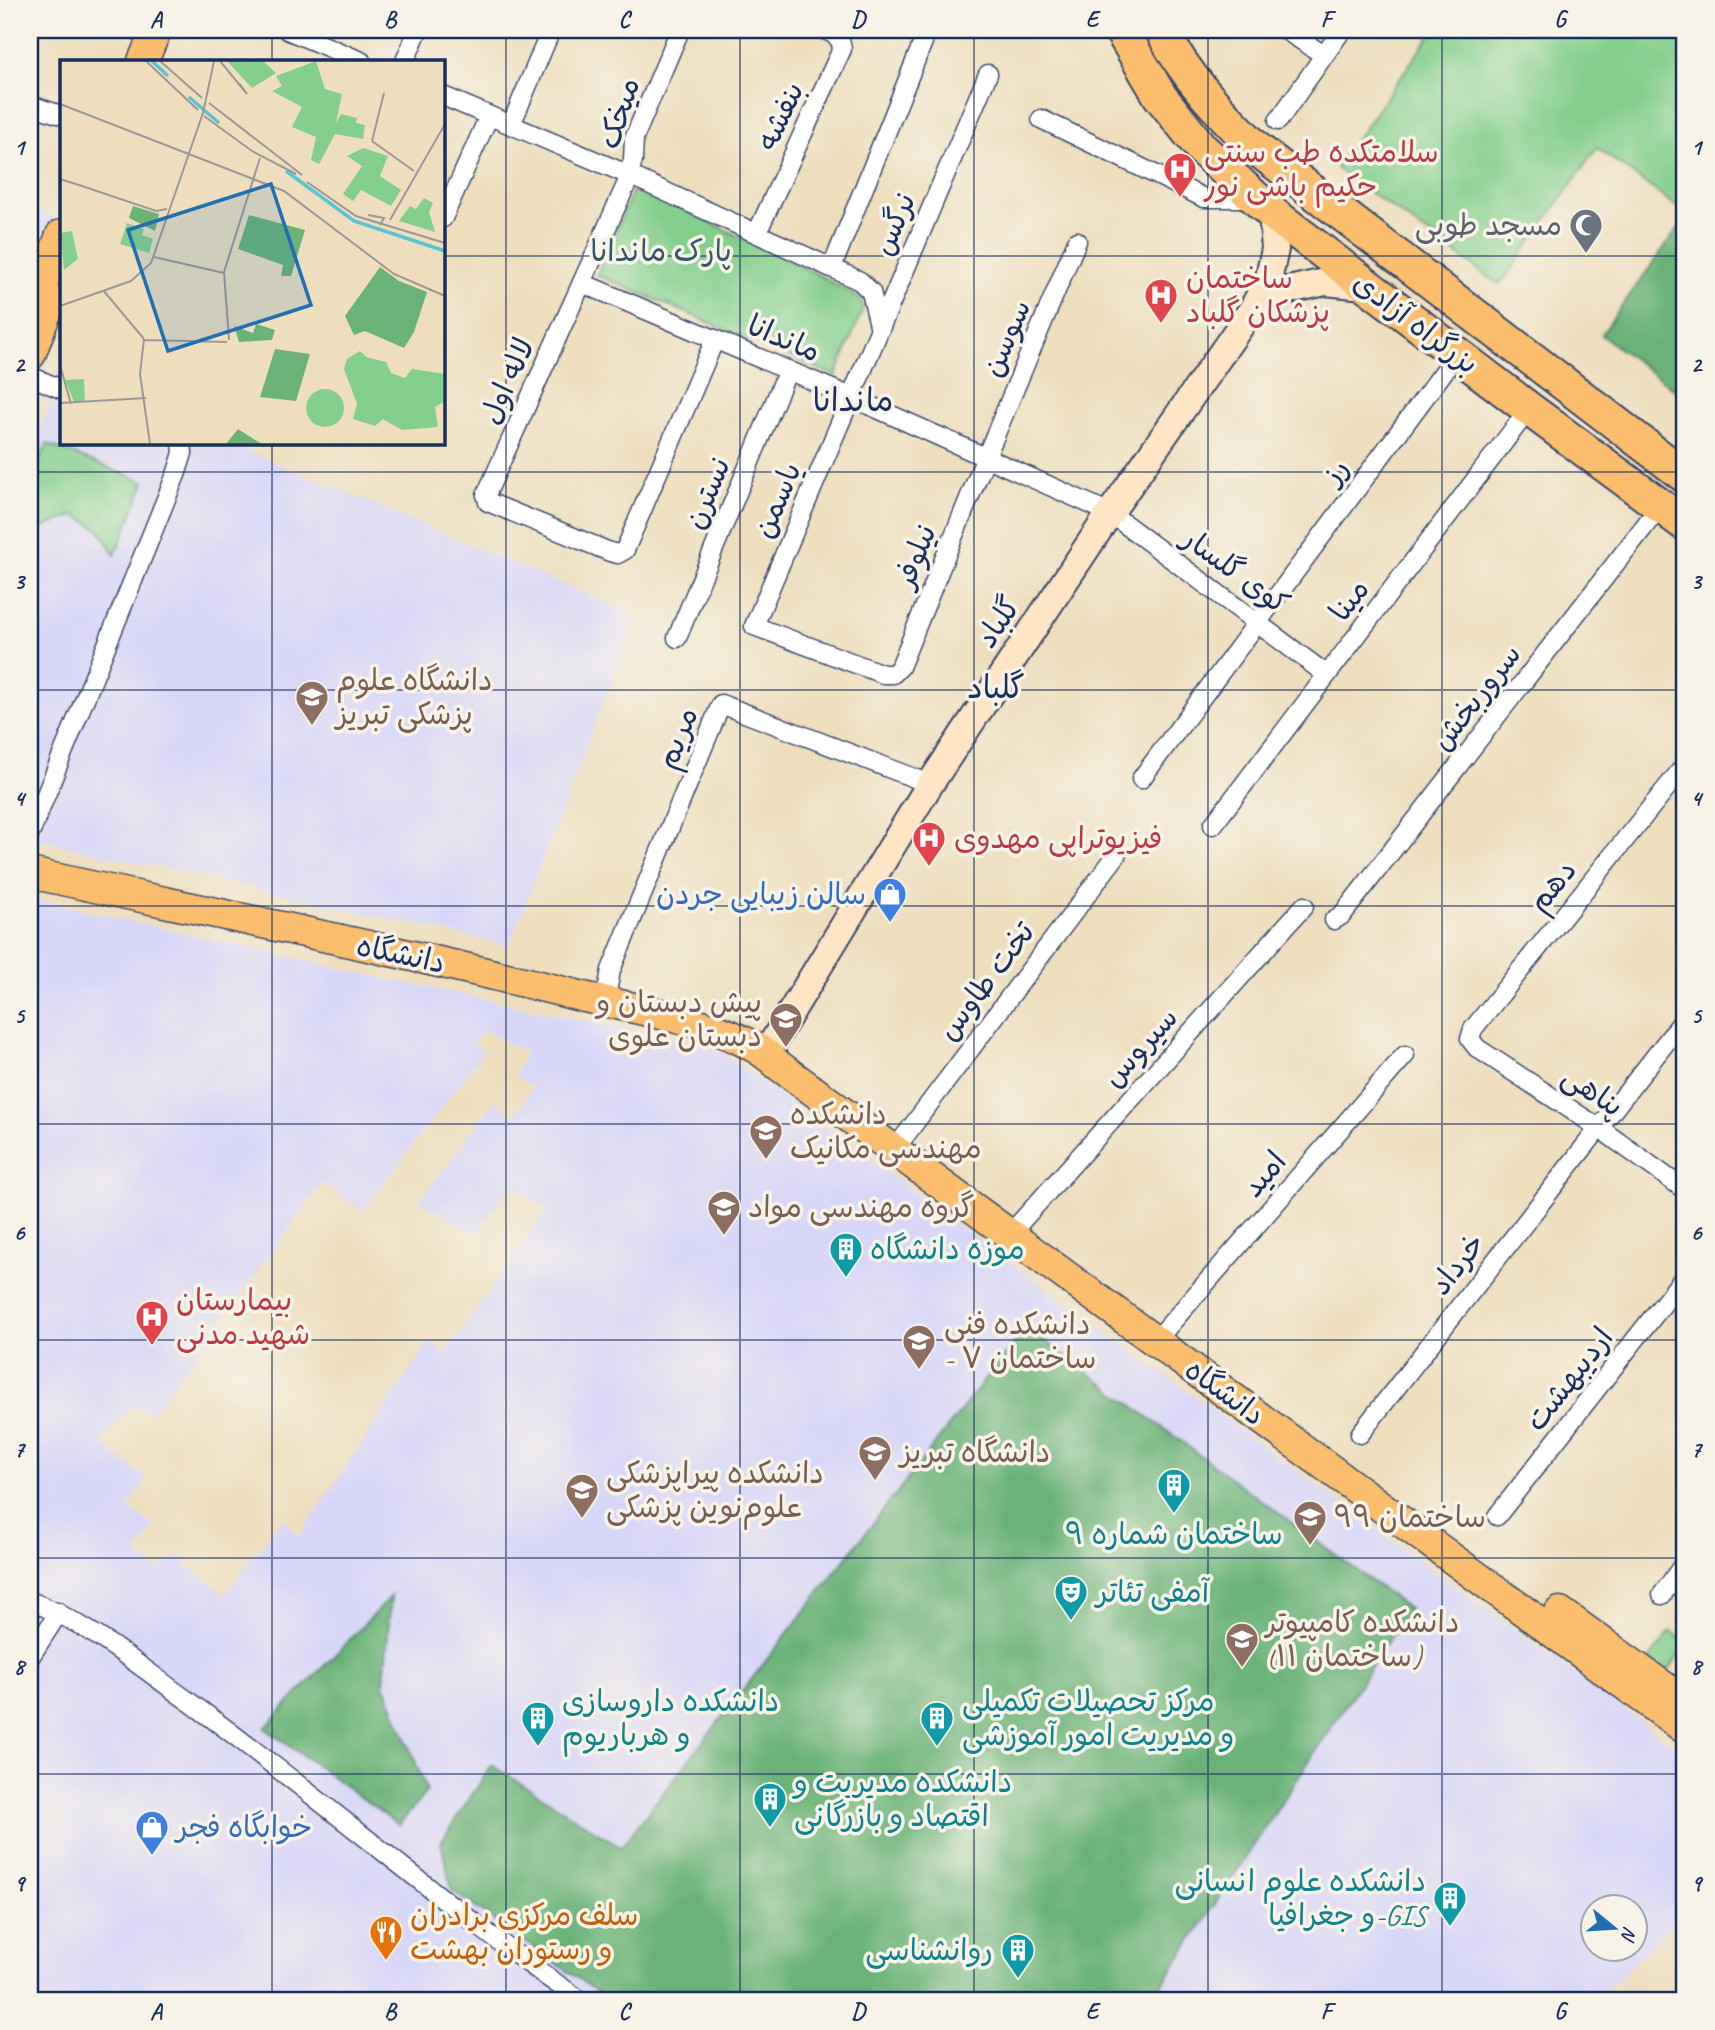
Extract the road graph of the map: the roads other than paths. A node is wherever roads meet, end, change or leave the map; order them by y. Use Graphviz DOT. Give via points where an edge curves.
graph roads {
  1 [pos="140,30"];
  2 [pos="156,30"];
  3 [pos="289,30"];
  4 [pos="418,30"];
  5 [pos="551,30"];
  6 [pos="680,30"];
  7 [pos="824,30"];
  8 [pos="1121,30"];
  9 [pos="1162,30"];
  10 [pos="1285,30"];
  11 [pos="1342,30"];
  12 [pos="923,42"];
  13 [pos="1324,55"];
  14 [pos="349,59"];
  15 [pos="128,60"];
  16 [pos="143,60"];
  17 [pos="405,60"];
  18 [pos="988,74"];
  19 [pos="444,96"];
  20 [pos="30,105"];
  21 [pos="60,115"];
  22 [pos="489,116"];
  23 [pos="1041,119"];
  24 [pos="1278,121"];
  25 [pos="511,125"];
  26 [pos="629,175"];
  27 [pos="1264,205"];
  28 [pos="1340,214"];
  29 [pos="444,216"];
  30 [pos="757,233"];
  31 [pos="1369,236"];
  32 [pos="60,238"];
  33 [pos="1077,241"];
  34 [pos="1314,246"];
  35 [pos="832,267"];
  36 [pos="60,276"];
  37 [pos="1354,276"];
  38 [pos="582,283"];
  39 [pos="1253,308"];
  40 [pos="30,317"];
  41 [pos="880,329"];
  42 [pos="715,339"];
  43 [pos="1457,354"];
  44 [pos="30,355"];
  45 [pos="788,370"];
  46 [pos="30,376"];
  47 [pos="60,389"];
  48 [pos="851,397"];
  49 [pos="1529,409"];
  50 [pos="182,444"];
  51 [pos="986,457"];
  52 [pos="1685,476"];
  53 [pos="1110,513"];
  54 [pos="1673,514"];
  55 [pos="618,554"];
  56 [pos="1258,621"];
  57 [pos="677,638"];
  58 [pos="893,674"];
  59 [pos="1327,675"];
  60 [pos="1684,770"];
  61 [pos="1141,779"];
  62 [pos="930,784"];
  63 [pos="1213,825"];
  64 [pos="30,834"];
  65 [pos="1116,856"];
  66 [pos="30,873"];
  67 [pos="1304,906"];
  68 [pos="1334,920"];
  69 [pos="605,1002"];
  70 [pos="1685,1018"];
  71 [pos="1470,1039"];
  72 [pos="766,1053"];
  73 [pos="1405,1055"];
  74 [pos="1599,1128"];
  75 [pos="901,1141"];
  76 [pos="1685,1190"];
  77 [pos="1018,1225"];
  78 [pos="1685,1276"];
  79 [pos="1165,1330"];
  80 [pos="1360,1434"];
  81 [pos="1497,1516"];
  82 [pos="1685,1562"];
  83 [pos="1662,1595"];
  84 [pos="30,1601"];
  85 [pos="59,1612"];
  86 [pos="30,1657"];
  87 [pos="1685,1702"];
  88 [pos="1685,1729"];
  89 [pos="580,2000"];
  1 -- 15 [label="main road"];
  2 -- 16 [label="main road"];
  3 -- 14 [label="street"];
  4 -- 17 [label="street"];
  5 -- 25 [label="street"];
  6 -- 26 [label="street, میخک" via="634,138"];
  7 -- 30 [label="street, بنفشه" via="836,35 842,49"];
  8 -- 27 [label="highway, بزرگراه آزادی" via="1160,96 1202,149"];
  9 -- 28 [label="highway, بزرگراه آزادی" via="1214,106 1257,149"];
  10 -- 13 [label="street"];
  11 -- 13 [label="street"];
  12 -- 35 [label="street"];
  13 -- 24 [label="street"];
  18 -- 41 [label="street, نرگس"];
  19 -- 22 [label="street"];
  20 -- 21 [label="street"];
  22 -- 25 [label="street"];
  22 -- 29 [label="street"];
  23 -- 27 [label="street" via="1204,198"];
  25 -- 26 [label="street"];
  26 -- 30 [label="street"];
  26 -- 38 [label="street"];
  27 -- 34 [label="highway, بزرگراه آزادی"];
  27 -- 39 [label="main road, گلباد" via="1275,249 1269,277"];
  28 -- 31 [label="highway, بزرگراه آزادی"];
  28 -- 34 [label="highway" via="1327,239"];
  30 -- 35 [label="street"];
  31 -- 37 [label="highway" via="1350,246"];
  31 -- 52 [label="highway, بزرگراه آزادی"];
  32 -- 40 [label="main road"];
  33 -- 51 [label="street, سوسن"];
  34 -- 37 [label="highway, بزرگراه آزادی"];
  35 -- 41 [label="street" via="871,292"];
  36 -- 44 [label="main road"];
  37 -- 39 [label="main road" via="1289,290"];
  37 -- 43 [label="highway, بزرگراه آزادی"];
  38 -- 42 [label="street, ماندانا"];
  38 -- 55 [label="street, لاله اول" via="486,495 488,502"];
  39 -- 53 [label="main road, گلباد"];
  41 -- 48 [label="street, نرگس"];
  42 -- 45 [label="street, ماندانا"];
  42 -- 55 [label="street, نسترن" via="625,550"];
  43 -- 49 [label="highway, بزرگراه آزادی"];
  43 -- 56 [label="street, رز"];
  45 -- 48 [label="street, ماندانا"];
  45 -- 57 [label="street, نسترن"];
  46 -- 47 [label="street"];
  48 -- 51 [label="street, ماندانا"];
  48 -- 58 [label="street, یاسمن" via="754,626"];
  49 -- 54 [label="highway, بزرگراه آزادی"];
  49 -- 59 [label="street, مینا"];
  50 -- 64 [label="street" via="177,472"];
  51 -- 53 [label="street, ماندانا"];
  51 -- 58 [label="street, نیلوفر" via="900,667"];
  53 -- 56 [label="street, کوی گلسار"];
  53 -- 62 [label="main road, گلباد"];
  54 -- 68 [label="street, سروربخش"];
  56 -- 59 [label="street, کوی گلسار"];
  56 -- 61 [label="street, رز"];
  59 -- 63 [label="street, مینا"];
  60 -- 71 [label="street, دهم" via="1473,1029"];
  62 -- 69 [label="street, مریم" via="721,704 611,970"];
  62 -- 72 [label="main road, گلباد"];
  65 -- 75 [label="street, تخت طاوس"];
  66 -- 69 [label="main road, دانشگاه"];
  67 -- 77 [label="street, سیروس"];
  69 -- 72 [label="main road, دانشگاه" via="703,1026"];
  70 -- 74 [label="street, خرداد"];
  71 -- 74 [label="street, پناهی"];
  72 -- 75 [label="main road, دانشگاه" via="781,1055"];
  72 -- 88 [label="main road, دانشگاه"];
  73 -- 79 [label="street, امید"];
  74 -- 76 [label="street, پناهی"];
  74 -- 80 [label="street, خرداد"];
  75 -- 77 [label="main road, دانشگاه"];
  77 -- 79 [label="main road, دانشگاه"];
  78 -- 81 [label="street, اردیبهشت"];
  79 -- 87 [label="main road, دانشگاه"];
  82 -- 83 [label="street"];
  84 -- 85 [label="street"];
  85 -- 86 [label="street"];
  85 -- 89 [label="street" via="271,1762"];
}
